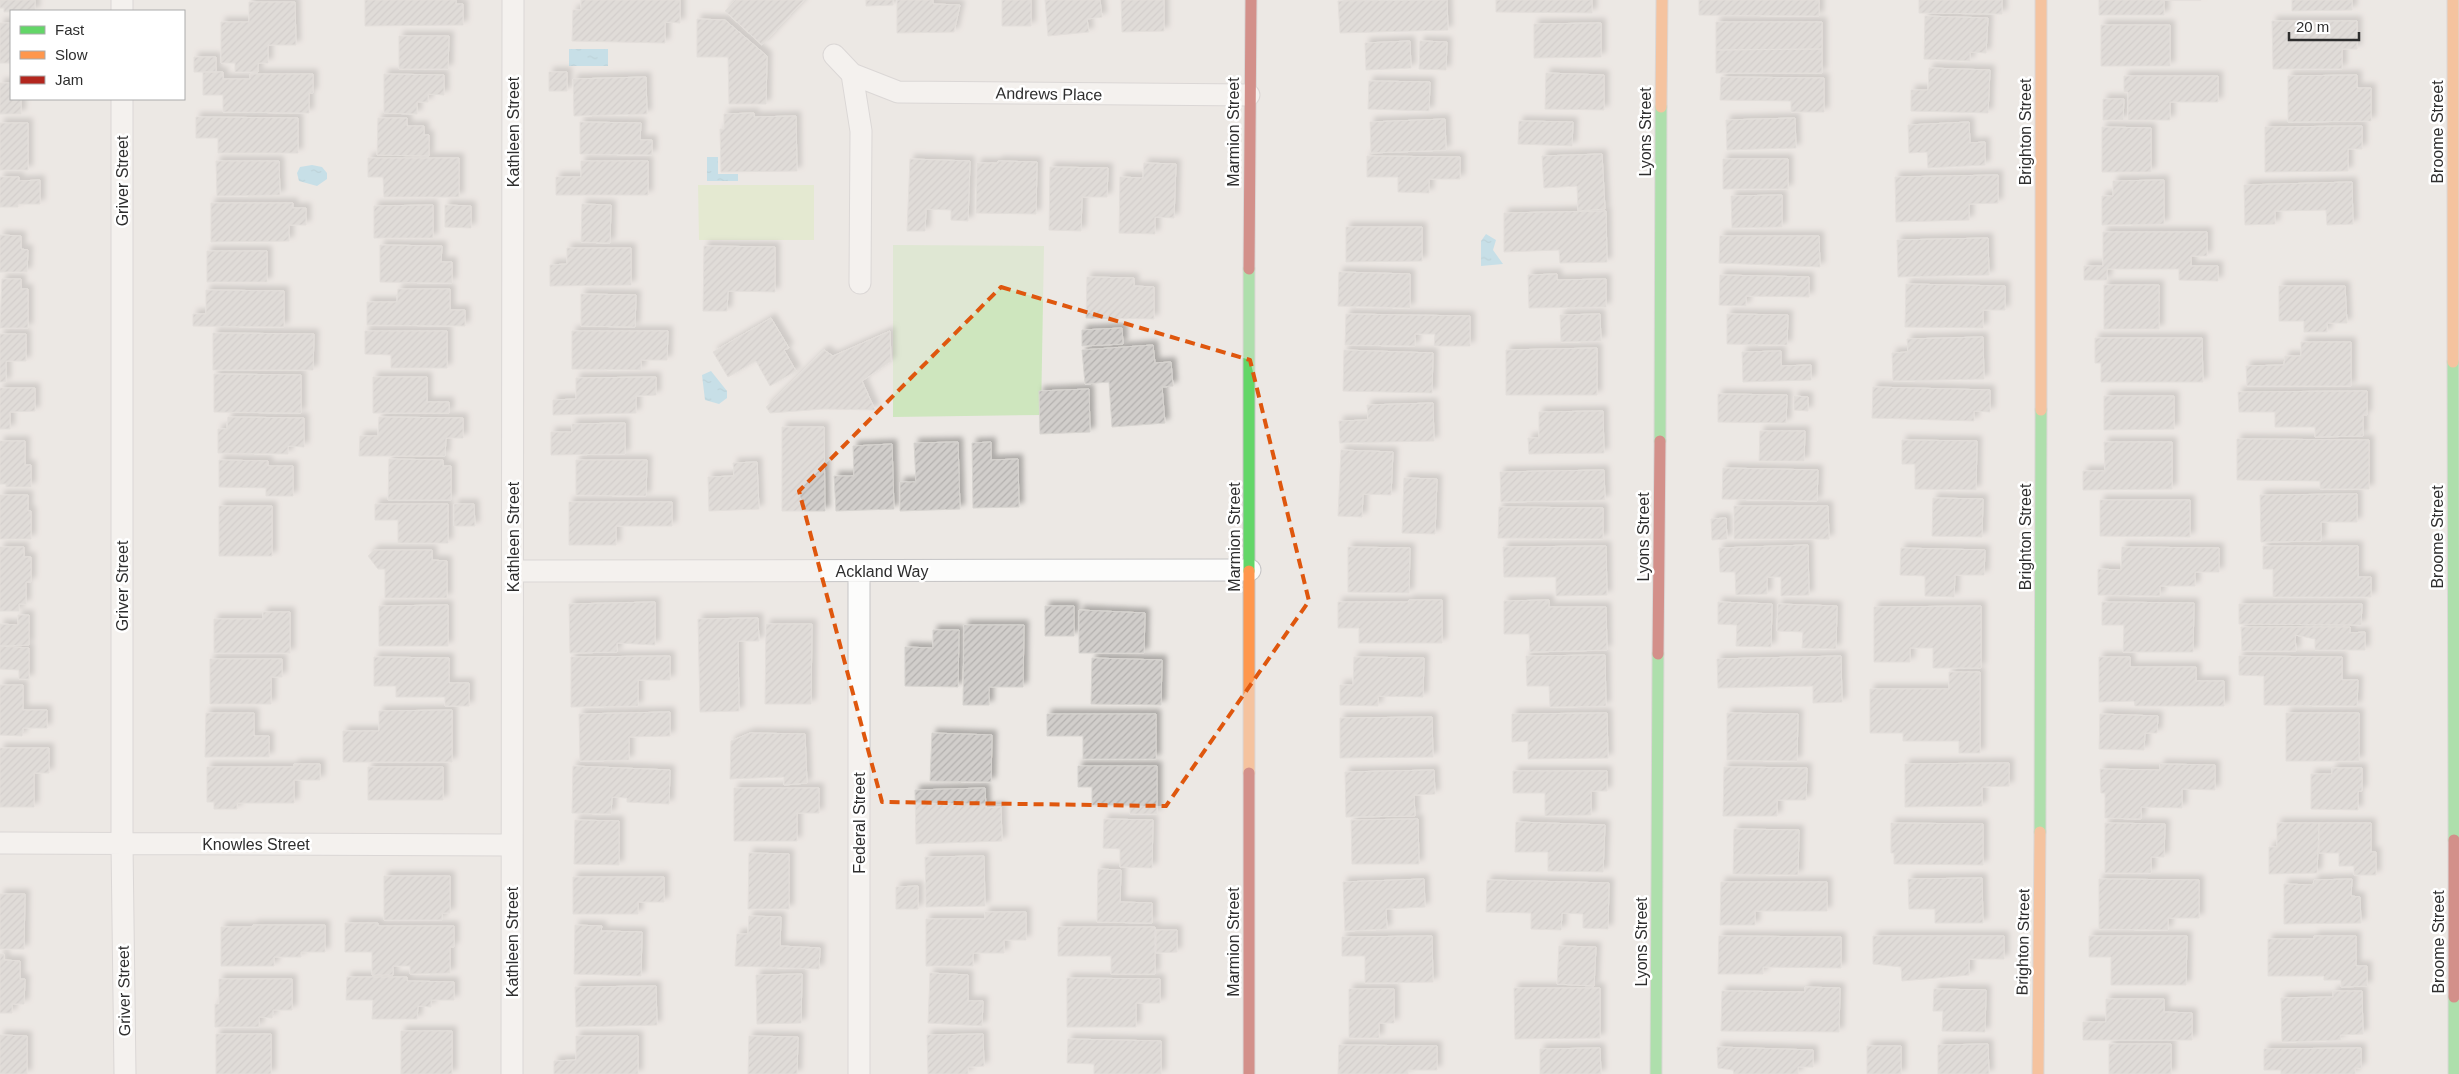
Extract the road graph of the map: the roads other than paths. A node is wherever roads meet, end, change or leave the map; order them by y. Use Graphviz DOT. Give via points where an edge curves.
graph roads {
  1 [pos="513,0"];
  2 [pos="1251,0"];
  3 [pos="1662,0"];
  4 [pos="2041,0"];
  5 [pos="2453,0"];
  6 [pos="834,55"];
  7 [pos="852,74"];
  8 [pos="1249,95"];
  9 [pos="122,100"];
  10 [pos="860,283"];
  11 [pos="1250,570"];
  12 [pos="513,571"];
  13 [pos="859,572"];
  14 [pos="0,843"];
  15 [pos="122,844"];
  16 [pos="512,845"];
  17 [pos="2456,1064"];
  18 [pos="125,1074"];
  19 [pos="512,1074"];
  20 [pos="860,1074"];
  21 [pos="1249,1074"];
  22 [pos="1656,1074"];
  23 [pos="2038,1074"];
  1 -- 12 [label="street, Kathleen Street"];
  2 -- 8 [label="street, Marmion Street"];
  3 -- 22 [label="street, Lyons Street"];
  4 -- 23 [label="street, Brighton Street"];
  5 -- 17 [label="street, Broome Street"];
  6 -- 7 [label="street, Andrews Place"];
  7 -- 8 [label="street, Andrews Place" via="898,92"];
  7 -- 10 [label="street" via="861,130"];
  8 -- 11 [label="street, Marmion Street"];
  9 -- 15 [label="street, Griver Street"];
  11 -- 13 [label="street, Ackland Way"];
  11 -- 21 [label="street, Marmion Street"];
  12 -- 13 [label="street, Ackland Way"];
  12 -- 16 [label="street, Kathleen Street"];
  13 -- 20 [label="street, Federal Street"];
  14 -- 15 [label="street, Knowles Street"];
  15 -- 16 [label="street, Knowles Street"];
  15 -- 18 [label="street, Griver Street"];
  16 -- 19 [label="street, Kathleen Street"];
}
